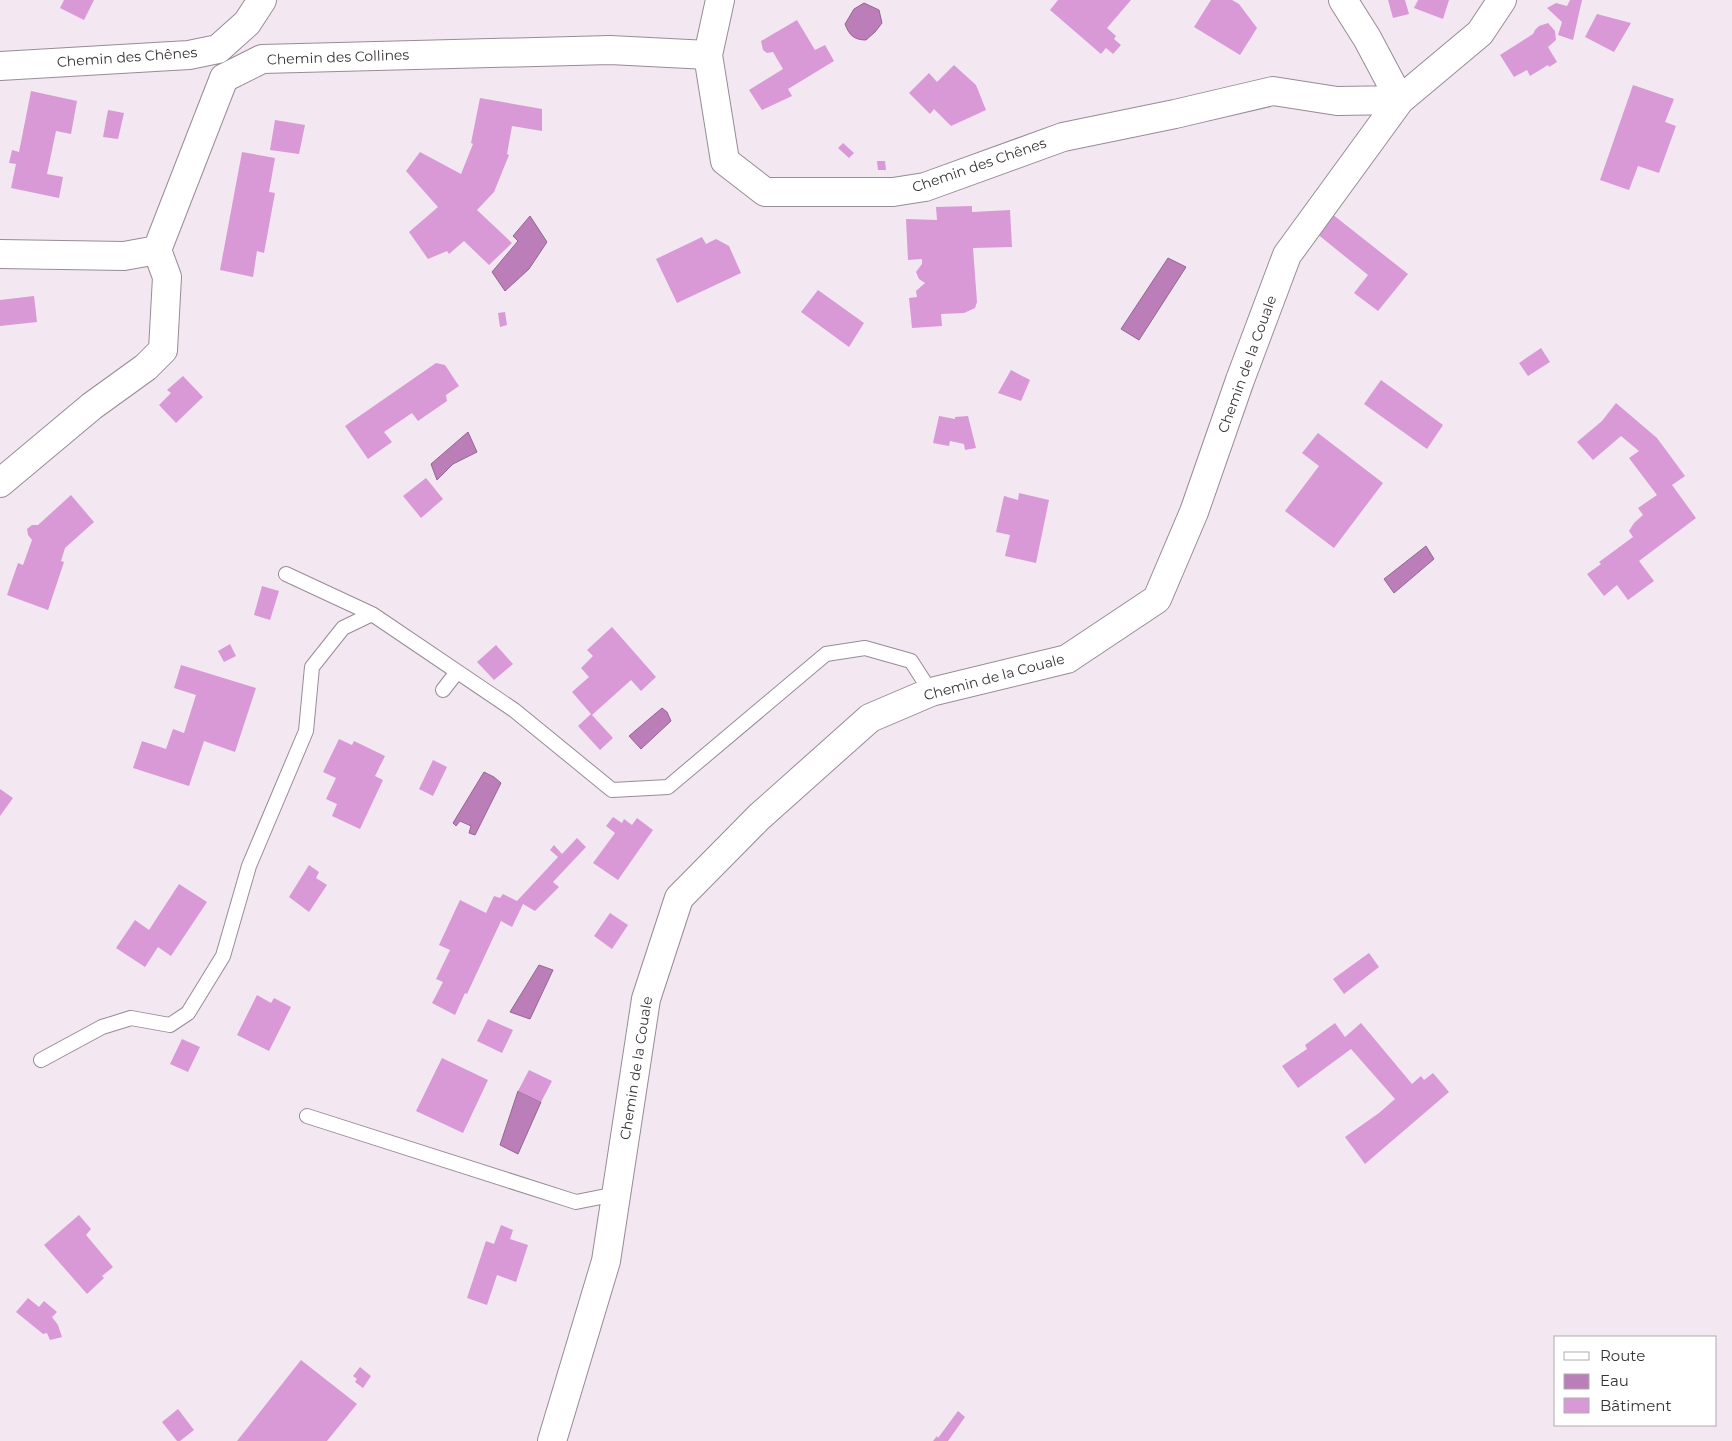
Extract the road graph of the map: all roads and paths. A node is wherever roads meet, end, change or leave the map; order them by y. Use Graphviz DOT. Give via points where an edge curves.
graph roads {
  1 [pos="262,0"];
  2 [pos="720,0"];
  3 [pos="1343,0"];
  4 [pos="1502,0"];
  5 [pos="708,55"];
  6 [pos="0,66"];
  7 [pos="1400,100"];
  8 [pos="157,250"];
  9 [pos="0,254"];
  10 [pos="0,483"];
  11 [pos="286,574"];
  12 [pos="372,614"];
  13 [pos="457,672"];
  14 [pos="444,690"];
  15 [pos="931,692"];
  16 [pos="41,1060"];
  17 [pos="307,1116"];
  18 [pos="616,1194"];
  19 [pos="552,1441"];
  1 -- 6 [label="street, Chemin des Chênes" via="247,23 218,49 189,55"];
  2 -- 5 [label="street, Chemin des Chênes"];
  3 -- 7 [label="street"];
  4 -- 7 [label="street, Chemin de la Couale" via="1480,33"];
  5 -- 7 [label="street, Chemin des Chênes" via="726,161 765,192 893,192 925,187 1062,137 1273,91 1337,101"];
  5 -- 8 [label="street, Chemin des Collines" via="610,50 262,59 224,78"];
  7 -- 15 [label="street, Chemin de la Couale" via="1287,255 1194,512 1157,599 1067,659"];
  8 -- 9 [label="street" via="124,256"];
  8 -- 10 [label="street" via="167,277 163,350"];
  11 -- 12 [label="lane"];
  12 -- 13 [label="lane"];
  12 -- 16 [label="lane" via="344,628 312,667 306,731 249,866 223,956 188,1013 170,1024 132,1018 102,1026"];
  13 -- 14 [label="lane"];
  13 -- 15 [label="lane" via="514,710 612,790 668,787 826,654 865,648 911,661"];
  15 -- 18 [label="street, Chemin de la Couale" via="870,718 759,817 679,898 646,999"];
  17 -- 18 [label="lane" via="576,1202"];
  18 -- 19 [label="street, Chemin de la Couale" via="606,1261"];
}
